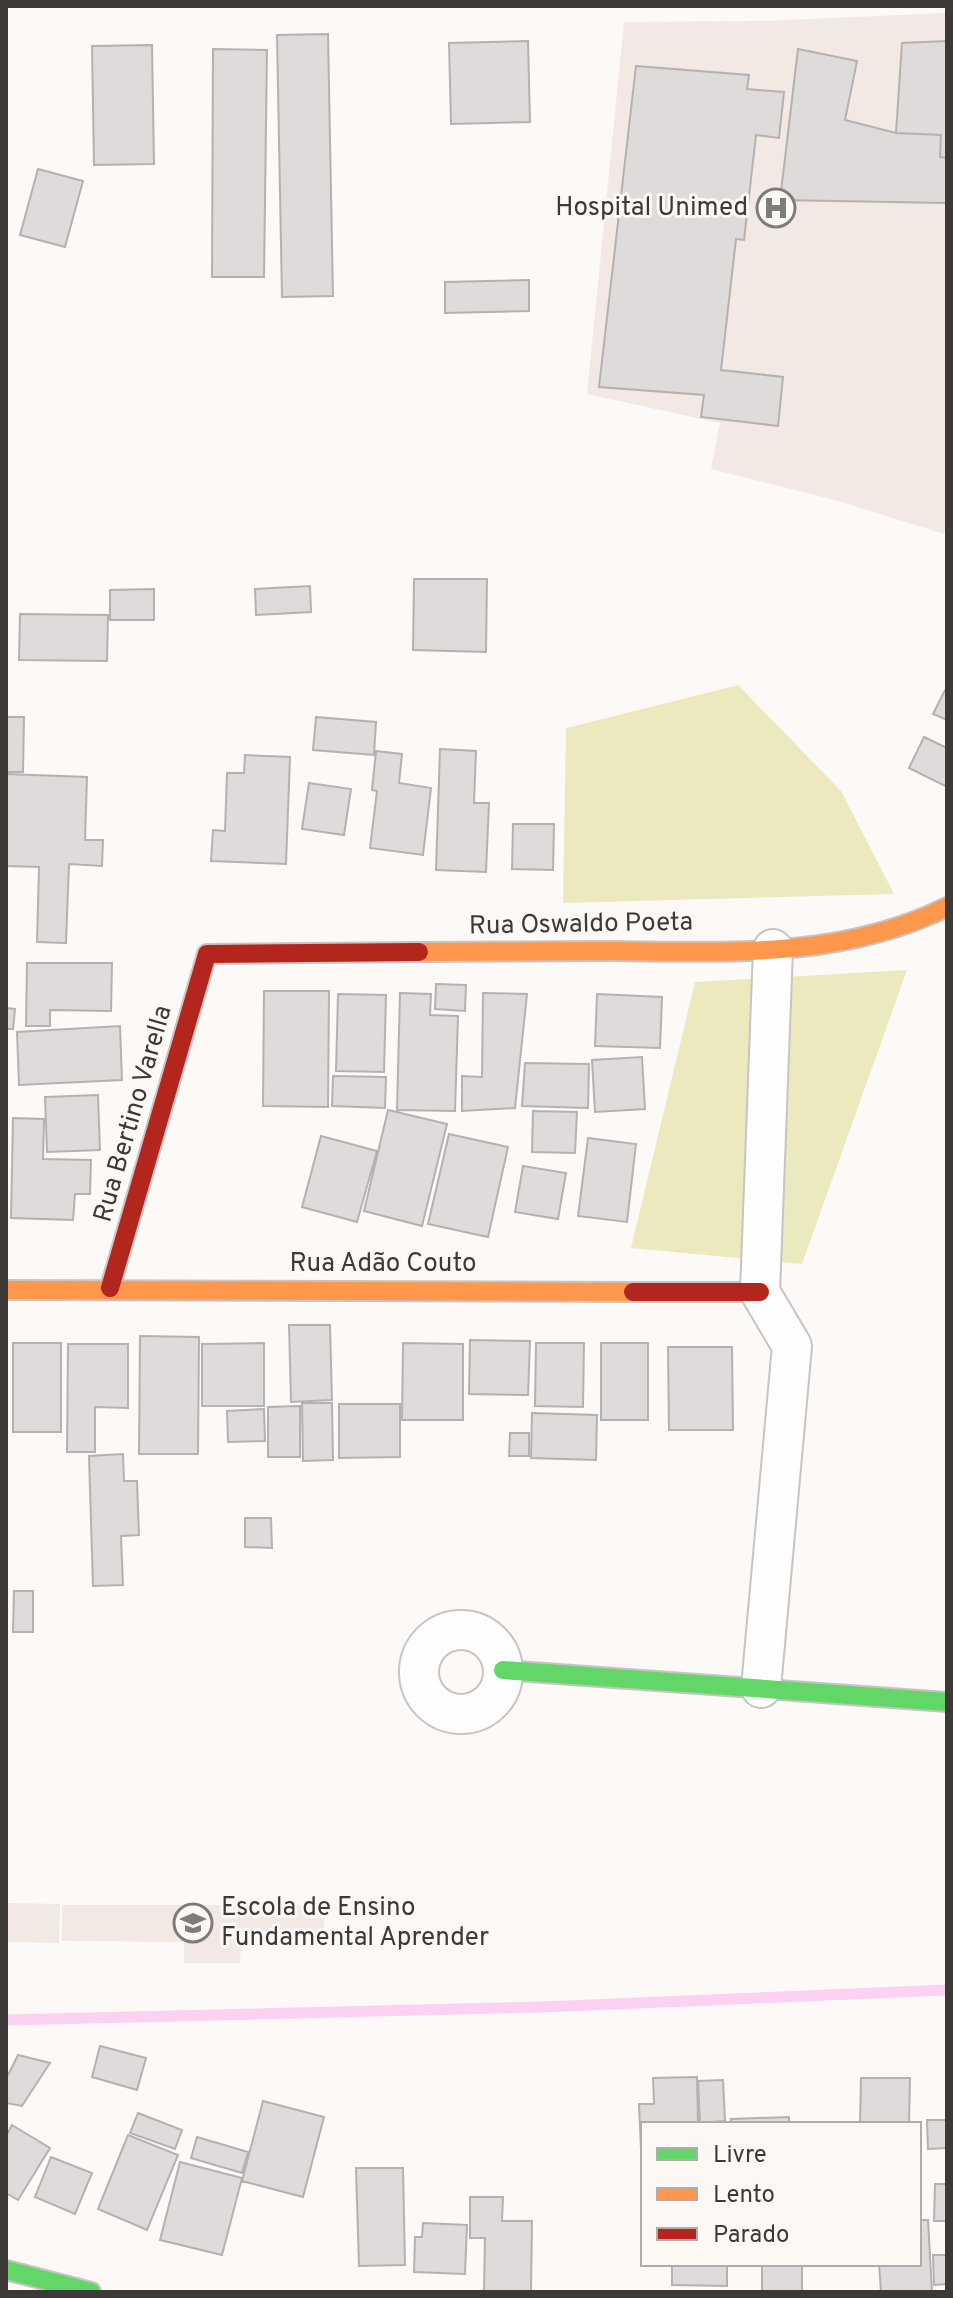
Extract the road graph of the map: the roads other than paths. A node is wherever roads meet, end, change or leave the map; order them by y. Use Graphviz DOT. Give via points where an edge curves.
graph roads {
  1 [pos="947,907"];
  2 [pos="773,949"];
  3 [pos="207,954"];
  4 [pos="110,1288"];
  5 [pos="6,1290"];
  6 [pos="760,1292"];
  7 [pos="503,1670"];
  8 [pos="761,1688"];
  9 [pos="947,1702"];
  10 [pos="6,2270"];
  11 [pos="91,2292"];
  1 -- 2 [label="street, Rua Oswaldo Poeta" via="921,924 873,939"];
  2 -- 3 [label="street, Rua Oswaldo Poeta"];
  2 -- 6 [label="street"];
  3 -- 4 [label="street, Rua Bertino Varella"];
  4 -- 5 [label="street, Rua Adão Couto"];
  4 -- 6 [label="street, Rua Adão Couto"];
  6 -- 8 [label="street" via="792,1346"];
  7 -- 8 [label="street"];
  8 -- 9 [label="street"];
  10 -- 11 [label="street"];
}
